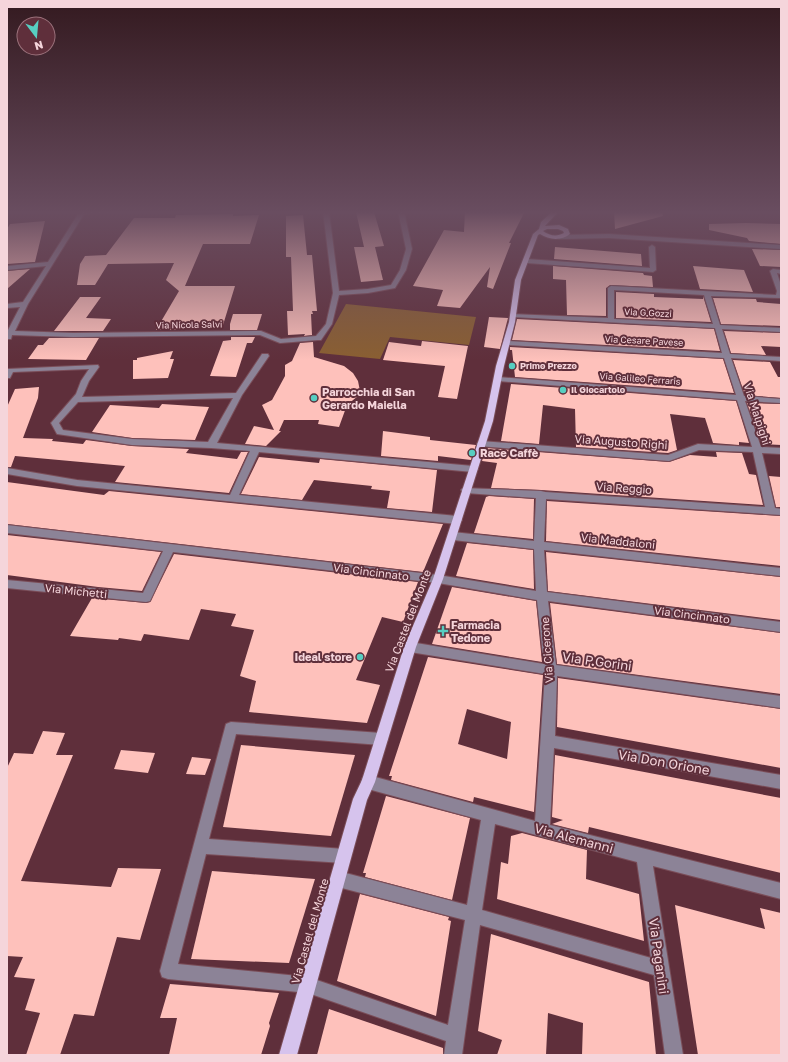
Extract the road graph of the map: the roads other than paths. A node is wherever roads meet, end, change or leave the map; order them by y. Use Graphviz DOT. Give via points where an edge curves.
graph roads {
  1 [pos="52,261"];
  2 [pos="332,261"];
  3 [pos="406,261"];
  4 [pos="527,261"];
  5 [pos="653,261"];
  6 [pos="50,264"];
  7 [pos="7,268"];
  8 [pos="781,272"];
  9 [pos="336,293"];
  10 [pos="707,294"];
  11 [pos="25,304"];
  12 [pos="7,306"];
  13 [pos="513,314"];
  14 [pos="611,320"];
  15 [pos="716,326"];
  16 [pos="781,330"];
  17 [pos="9,336"];
  18 [pos="507,342"];
  19 [pos="265,356"];
  20 [pos="727,356"];
  21 [pos="781,359"];
  22 [pos="7,376"];
  23 [pos="498,379"];
  24 [pos="238,396"];
  25 [pos="740,397"];
  26 [pos="76,400"];
  27 [pos="781,401"];
  28 [pos="481,444"];
  29 [pos="211,445"];
  30 [pos="256,449"];
  31 [pos="757,449"];
  32 [pos="781,451"];
  33 [pos="473,469"];
  34 [pos="7,471"];
  35 [pos="466,490"];
  36 [pos="540,494"];
  37 [pos="233,499"];
  38 [pos="776,511"];
  39 [pos="457,520"];
  40 [pos="7,529"];
  41 [pos="453,536"];
  42 [pos="539,544"];
  43 [pos="170,548"];
  44 [pos="781,572"];
  45 [pos="438,579"];
  46 [pos="7,584"];
  47 [pos="542,596"];
  48 [pos="781,627"];
  49 [pos="410,647"];
  50 [pos="551,670"];
  51 [pos="781,702"];
  52 [pos="381,739"];
  53 [pos="548,741"];
  54 [pos="368,782"];
  55 [pos="781,782"];
  56 [pos="489,815"];
  57 [pos="542,830"];
  58 [pos="201,846"];
  59 [pos="344,856"];
  60 [pos="644,856"];
  61 [pos="338,879"];
  62 [pos="781,891"];
  63 [pos="474,915"];
  64 [pos="661,969"];
  65 [pos="308,985"];
  66 [pos="455,1036"];
  67 [pos="288,1055"];
  68 [pos="453,1055"];
  69 [pos="674,1055"];
  1 -- 6 [label="street"];
  2 -- 9 [label="street, Via Nicola Salvi"];
  3 -- 9 [label="street" via="393,287"];
  4 -- 5 [label="street" via="653,270"];
  4 -- 13 [label="main road, Via Castel del Monte" via="518,280"];
  6 -- 7 [label="street"];
  6 -- 11 [label="street"];
  8 -- 10 [label="street" via="773,271 780,291 779,296"];
  9 -- 17 [label="street, Via Nicola Salvi" via="329,324 318,338 280,341 262,333"];
  10 -- 14 [label="street" via="611,288"];
  10 -- 15 [label="street, Via Malpighi"];
  11 -- 12 [label="street"];
  11 -- 17 [label="street"];
  13 -- 14 [label="street, Via G.Gozzi"];
  13 -- 18 [label="main road, Via Castel del Monte"];
  14 -- 15 [label="street, Via G.Gozzi"];
  15 -- 16 [label="street, Via G.Gozzi"];
  15 -- 20 [label="street, Via Malpighi"];
  18 -- 20 [label="street, Via Cesare Pavese"];
  18 -- 23 [label="main road, Via Castel del Monte"];
  19 -- 24 [label="street"];
  20 -- 21 [label="street, Via Cesare Pavese"];
  20 -- 25 [label="street, Via Malpighi"];
  22 -- 26 [label="street" via="10,370 95,367"];
  23 -- 25 [label="street, Via Galileo Ferraris"];
  23 -- 28 [label="main road, Via Castel del Monte"];
  24 -- 26 [label="street"];
  24 -- 29 [label="street"];
  25 -- 27 [label="street, Via Galileo Ferraris"];
  25 -- 31 [label="street, Via Malpighi"];
  26 -- 29 [label="street" via="55,423 60,432 132,442"];
  28 -- 31 [label="street, Via Augusto Righi" via="669,458 698,447"];
  28 -- 33 [label="main road, Via Castel del Monte"];
  29 -- 30 [label="street"];
  30 -- 33 [label="street"];
  30 -- 37 [label="street"];
  31 -- 32 [label="street, Via Augusto Righi"];
  31 -- 38 [label="street, Via Malpighi"];
  33 -- 35 [label="main road, Via Castel del Monte"];
  34 -- 37 [label="street" via="76,483"];
  35 -- 36 [label="street, Via Reggio"];
  35 -- 39 [label="main road, Via Castel del Monte"];
  36 -- 38 [label="street, Via Reggio"];
  36 -- 42 [label="street, Via Cicerone"];
  37 -- 39 [label="street"];
  39 -- 41 [label="main road, Via Castel del Monte"];
  40 -- 43 [label="street, Via Cincinnato"];
  41 -- 42 [label="street, Via Maddaloni"];
  41 -- 45 [label="main road, Via Castel del Monte"];
  42 -- 44 [label="street, Via Maddaloni"];
  42 -- 47 [label="street, Via Cicerone"];
  43 -- 45 [label="street, Via Cincinnato"];
  43 -- 46 [label="street, Via Michetti" via="146,598"];
  45 -- 47 [label="street, Via Cincinnato"];
  45 -- 49 [label="main road, Via Castel del Monte"];
  47 -- 48 [label="street, Via Cincinnato"];
  47 -- 50 [label="street, Via Cicerone"];
  49 -- 50 [label="street, Via P.Gorini"];
  49 -- 52 [label="main road, Via Castel del Monte"];
  50 -- 51 [label="street, Via P.Gorini"];
  50 -- 53 [label="street, Via Cicerone"];
  52 -- 54 [label="main road, Via Castel del Monte"];
  52 -- 58 [label="street" via="231,728"];
  53 -- 55 [label="street, Via Don Orione"];
  53 -- 57 [label="street, Via Cicerone"];
  54 -- 56 [label="street, Via Alemanni"];
  54 -- 59 [label="main road, Via Castel del Monte" via="360,799"];
  56 -- 57 [label="street, Via Alemanni"];
  56 -- 63 [label="street"];
  57 -- 60 [label="street, Via Alemanni"];
  58 -- 59 [label="street"];
  58 -- 65 [label="street" via="168,971"];
  59 -- 61 [label="main road, Via Castel del Monte"];
  60 -- 62 [label="street, Via Alemanni"];
  60 -- 64 [label="street, Via Paganini"];
  61 -- 63 [label="street"];
  61 -- 65 [label="main road, Via Castel del Monte"];
  63 -- 64 [label="street"];
  63 -- 66 [label="street"];
  64 -- 69 [label="street, Via Paganini"];
  65 -- 66 [label="street"];
  65 -- 67 [label="main road, Via Castel del Monte"];
  66 -- 68 [label="street"];
}
